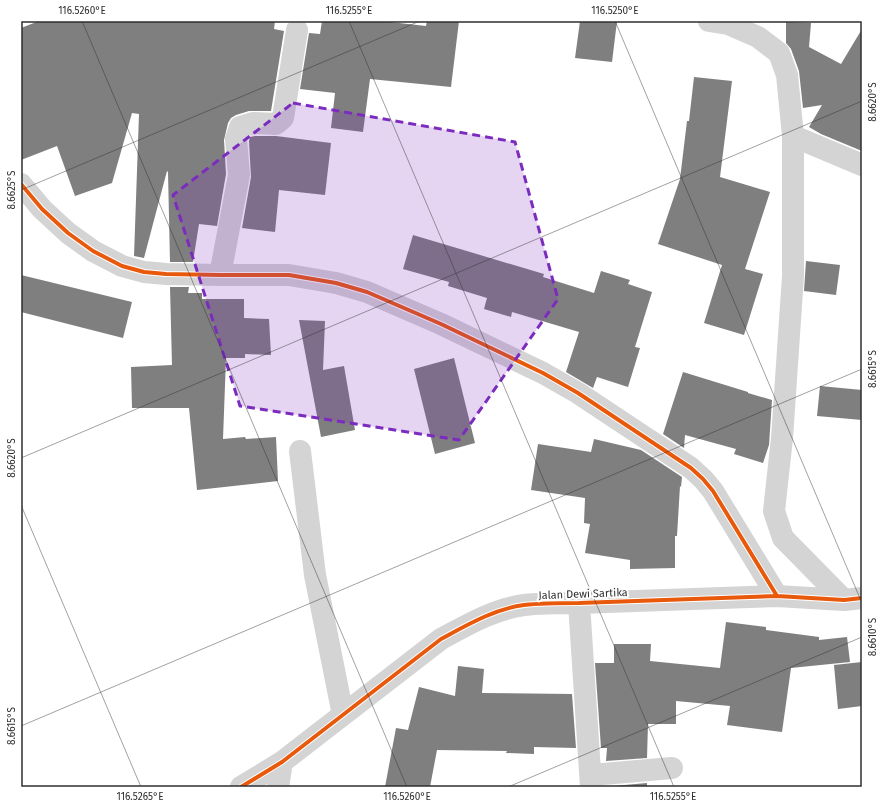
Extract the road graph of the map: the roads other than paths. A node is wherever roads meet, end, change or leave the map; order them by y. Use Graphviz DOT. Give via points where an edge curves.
graph roads {
  1 [pos="709,21"];
  2 [pos="297,30"];
  3 [pos="793,136"];
  4 [pos="862,165"];
  5 [pos="21,184"];
  6 [pos="220,275"];
  7 [pos="300,451"];
  8 [pos="777,596"];
  9 [pos="853,599"];
  10 [pos="579,603"];
  11 [pos="343,715"];
  12 [pos="282,762"];
  13 [pos="672,768"];
  14 [pos="591,781"];
  15 [pos="241,787"];
  16 [pos="278,787"];
  1 -- 3 [label="street" via="728,24 758,38 779,53 787,75"];
  2 -- 6 [label="street" via="284,118 276,124 253,123 240,127 236,139 239,175"];
  3 -- 4 [label="street"];
  3 -- 9 [label="street" via="793,276 782,438 774,511 783,538"];
  5 -- 6 [label="street" via="42,209 68,233 93,251 122,266 144,272"];
  6 -- 8 [label="street" via="289,275 336,283 367,292 441,324 543,373 578,393 704,479"];
  7 -- 11 [label="street" via="315,575"];
  8 -- 9 [label="street, Jalan Dewi Sartika"];
  8 -- 10 [label="street, Jalan Dewi Sartika"];
  10 -- 11 [label="street, Jalan Dewi Sartika" via="522,606 477,620 441,639"];
  10 -- 14 [label="street"];
  11 -- 12 [label="street, Jalan Dewi Sartika"];
  12 -- 15 [label="street, Jalan Dewi Sartika"];
  12 -- 16 [label="street"];
  13 -- 14 [label="street"];
}
